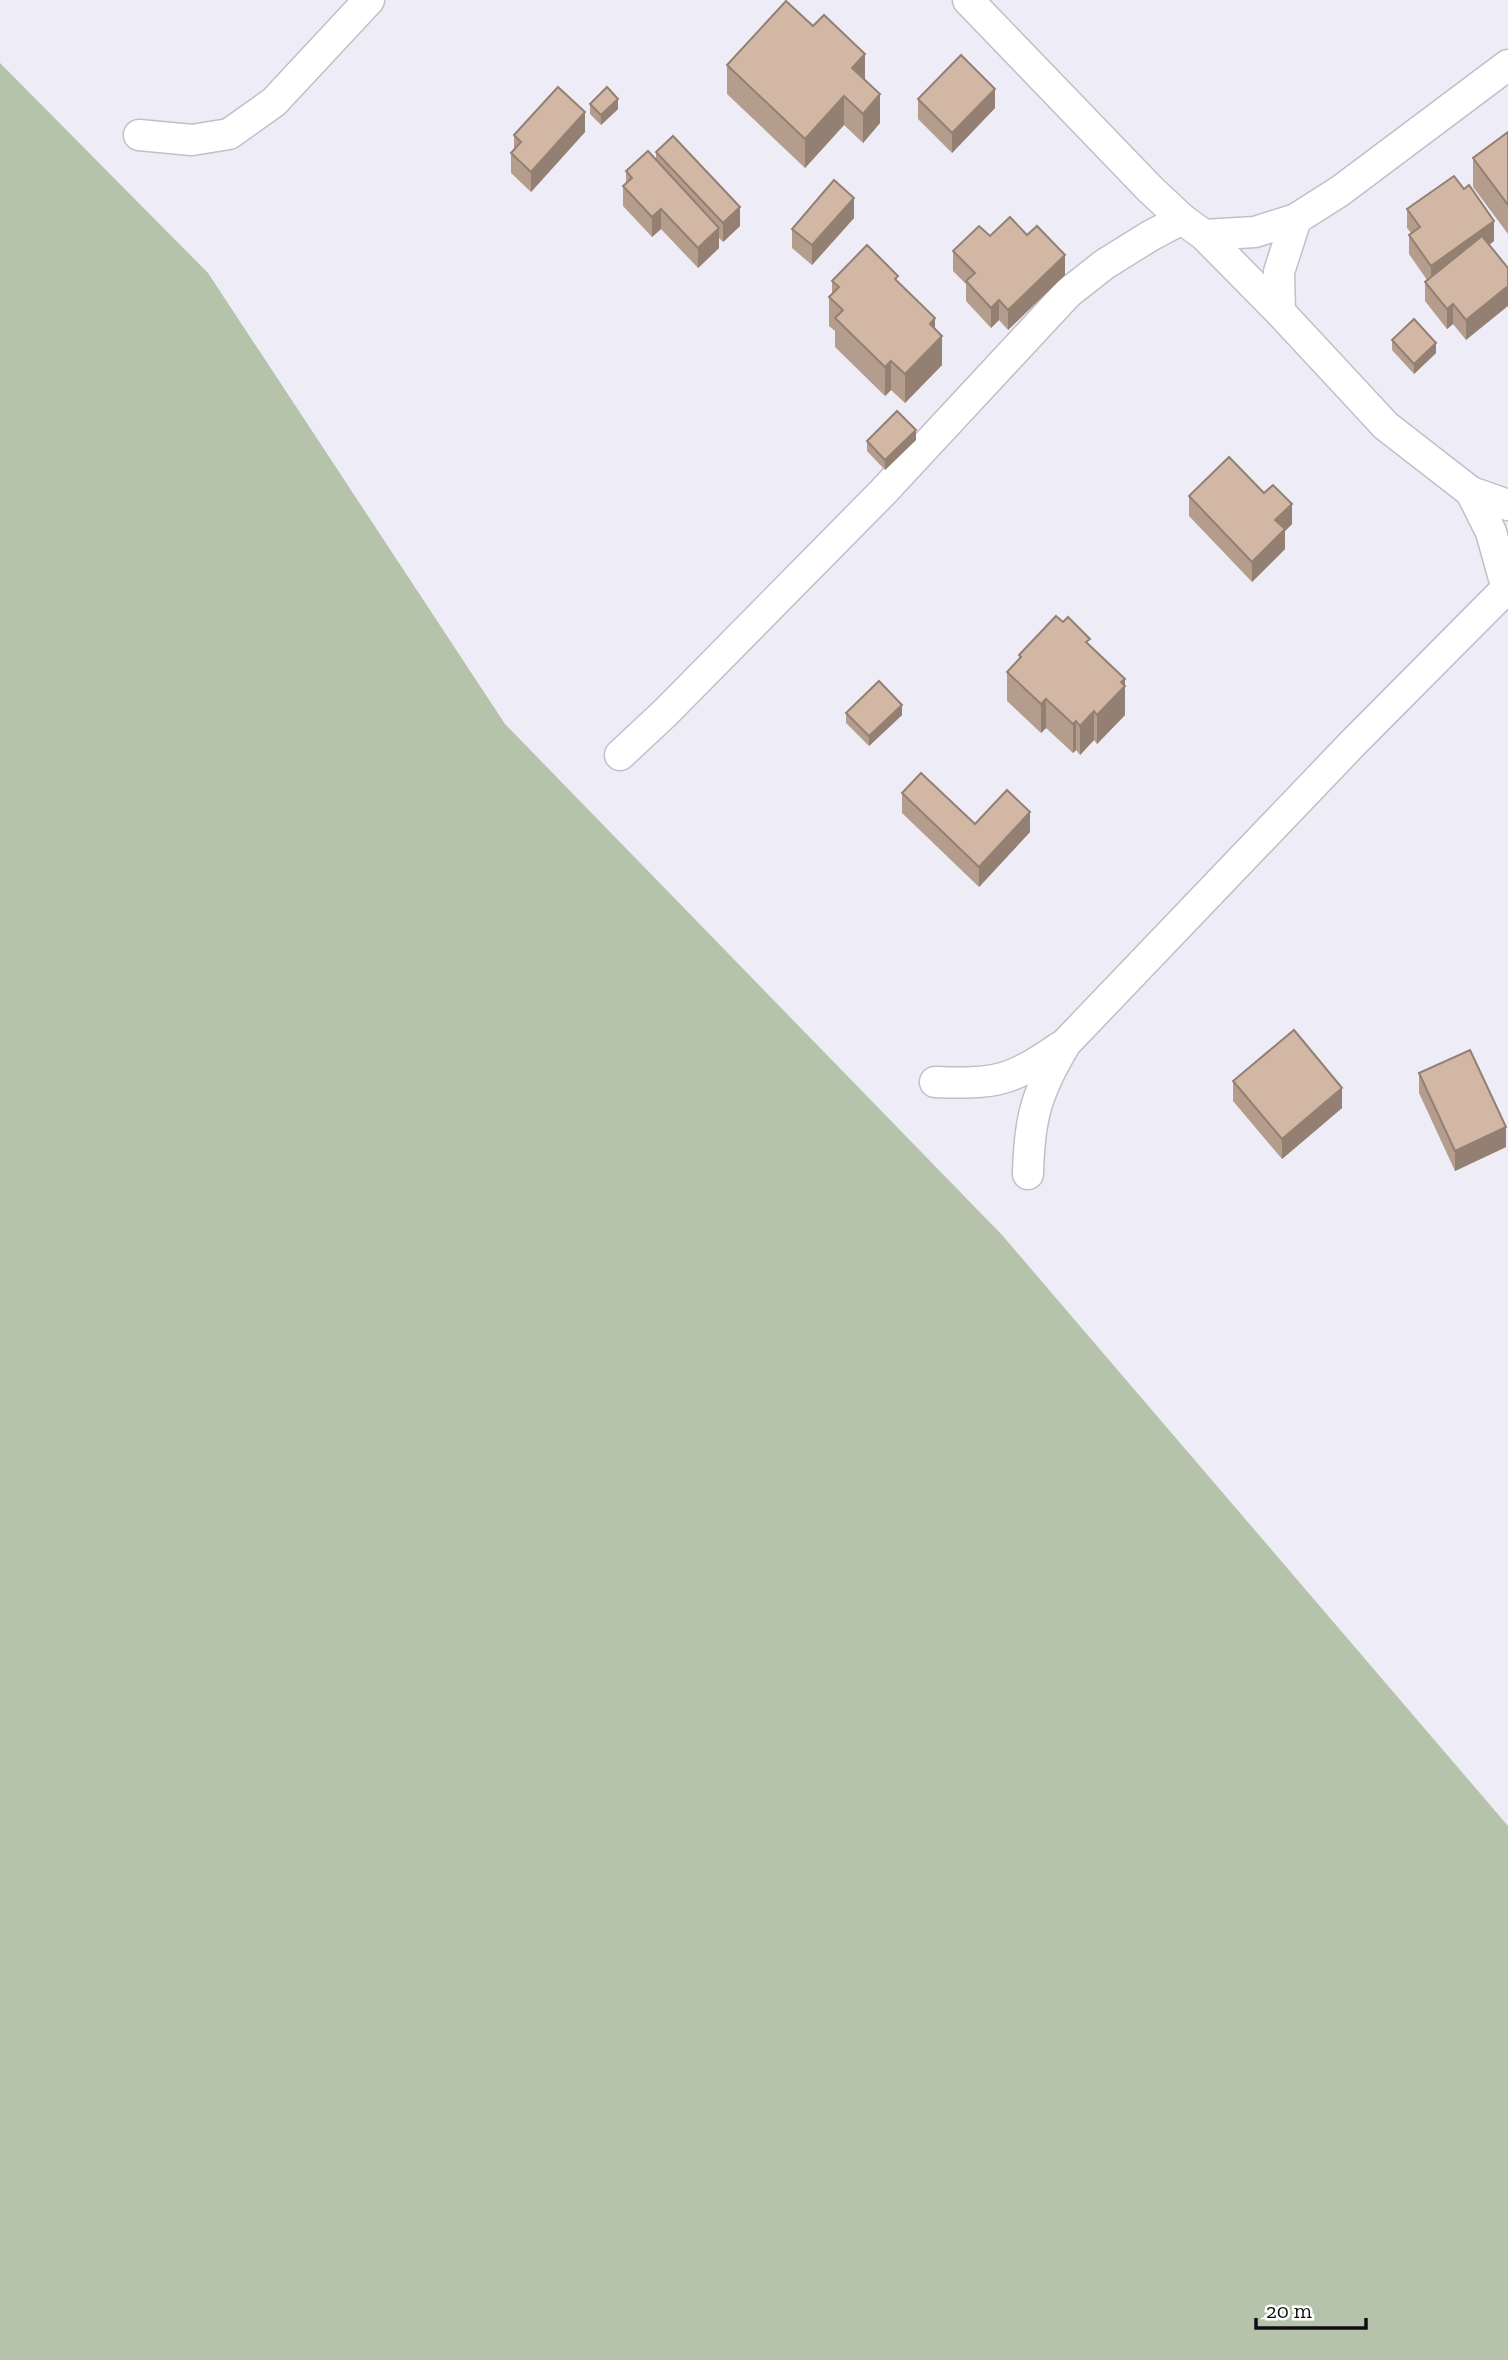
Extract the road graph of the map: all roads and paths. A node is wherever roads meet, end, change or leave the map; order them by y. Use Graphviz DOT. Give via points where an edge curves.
graph roads {
  1 [pos="369,0"];
  2 [pos="968,0"];
  3 [pos="1508,65"];
  4 [pos="139,135"];
  5 [pos="1296,219"];
  6 [pos="1193,227"];
  7 [pos="1280,312"];
  8 [pos="1471,492"];
  9 [pos="1508,505"];
  10 [pos="1507,590"];
  11 [pos="620,755"];
  12 [pos="1066,1043"];
  13 [pos="935,1082"];
  14 [pos="1028,1174"];
  1 -- 4 [label="street" via="274,102 229,134 192,141"];
  2 -- 6 [label="street" via="1150,189"];
  3 -- 5 [label="street"];
  5 -- 6 [label="street" via="1255,232"];
  5 -- 7 [label="street" via="1279,272"];
  6 -- 7 [label="street"];
  6 -- 11 [label="street" via="1150,236 1068,293 883,492"];
  7 -- 8 [label="street" via="1386,426"];
  8 -- 9 [label="street"];
  8 -- 10 [label="street" via="1491,532"];
  10 -- 12 [label="street" via="1231,867"];
  12 -- 13 [label="street" via="1005,1079 975,1084"];
  12 -- 14 [label="street" via="1034,1107"];
}
